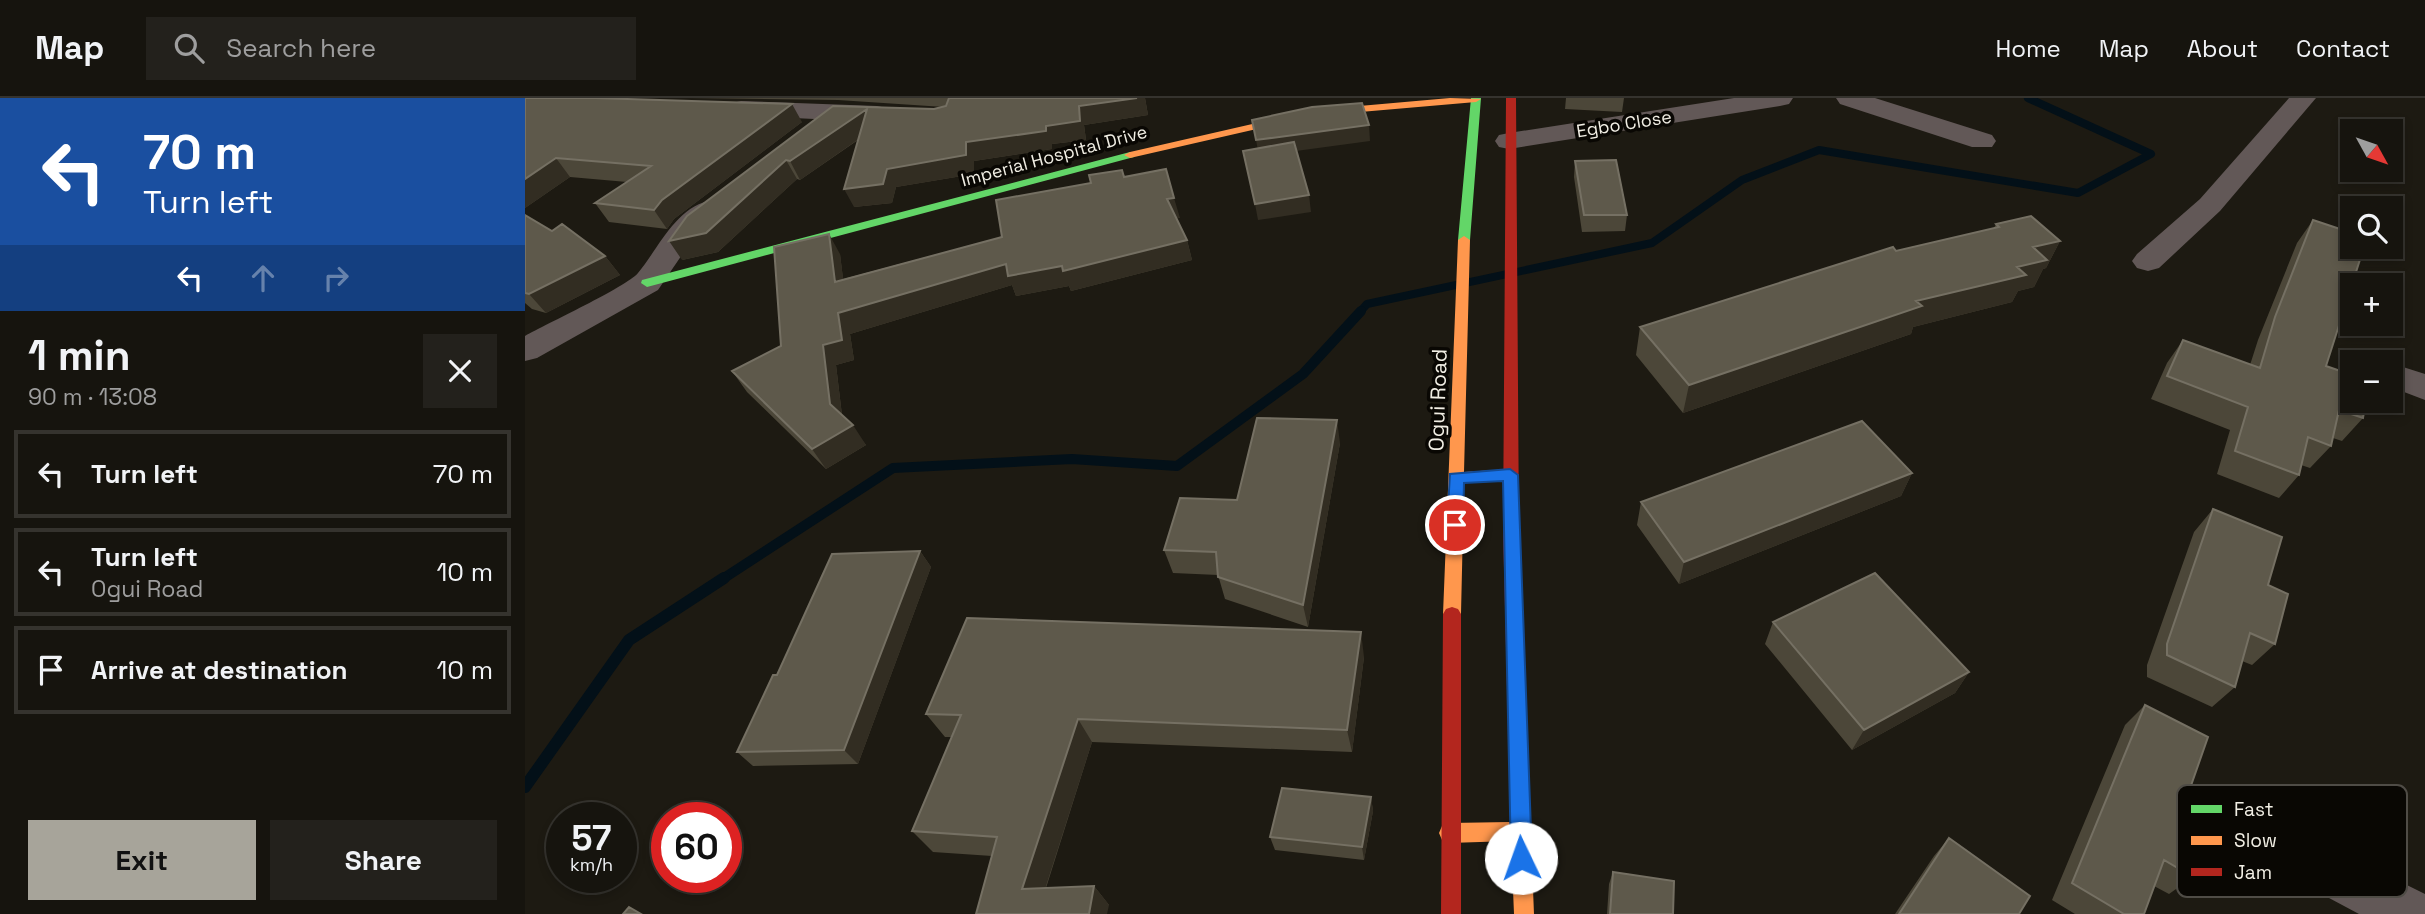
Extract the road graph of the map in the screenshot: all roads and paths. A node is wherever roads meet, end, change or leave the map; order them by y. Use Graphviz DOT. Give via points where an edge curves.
graph roads {
  1 [pos="1476,98"];
  2 [pos="1511,98"];
  3 [pos="1780,98"];
  4 [pos="1849,98"];
  5 [pos="2303,98"];
  6 [pos="1715,104"];
  7 [pos="873,106"];
  8 [pos="715,108"];
  9 [pos="838,111"];
  10 [pos="904,116"];
  11 [pos="805,136"];
  12 [pos="1509,141"];
  13 [pos="1982,141"];
  14 [pos="729,194"];
  15 [pos="2148,261"];
  16 [pos="647,283"];
  17 [pos="525,350"];
  18 [pos="1510,475"];
  19 [pos="1456,478"];
  20 [pos="1520,831"];
  21 [pos="1449,833"];
  22 [pos="2378,897"];
  23 [pos="1451,914"];
  24 [pos="1524,914"];
  25 [pos="2411,914"];
  1 -- 16 [label="main road, Imperial Hospital Drive" via="1371,106 1245,127"];
  1 -- 19 [label="main road, Ogui Road" via="1465,202"];
  2 -- 12 [label="main road"];
  3 -- 6 [label="street, Egbo Close"];
  4 -- 13 [label="street"];
  5 -- 15 [label="street" via="2210,205"];
  6 -- 12 [label="street, Egbo Close"];
  7 -- 9 [label="street"];
  7 -- 10 [label="street"];
  8 -- 9 [label="street"];
  9 -- 11 [label="street"];
  12 -- 18 [label="main road"];
  14 -- 16 [label="street" via="687,227"];
  16 -- 17 [label="street"];
  18 -- 19 [label="main road"];
  18 -- 20 [label="main road"];
  19 -- 21 [label="main road, Ogui Road"];
  20 -- 21 [label="main road"];
  20 -- 24 [label="main road"];
  21 -- 23 [label="main road, Ogui Road"];
  22 -- 25 [label="street"];
}
